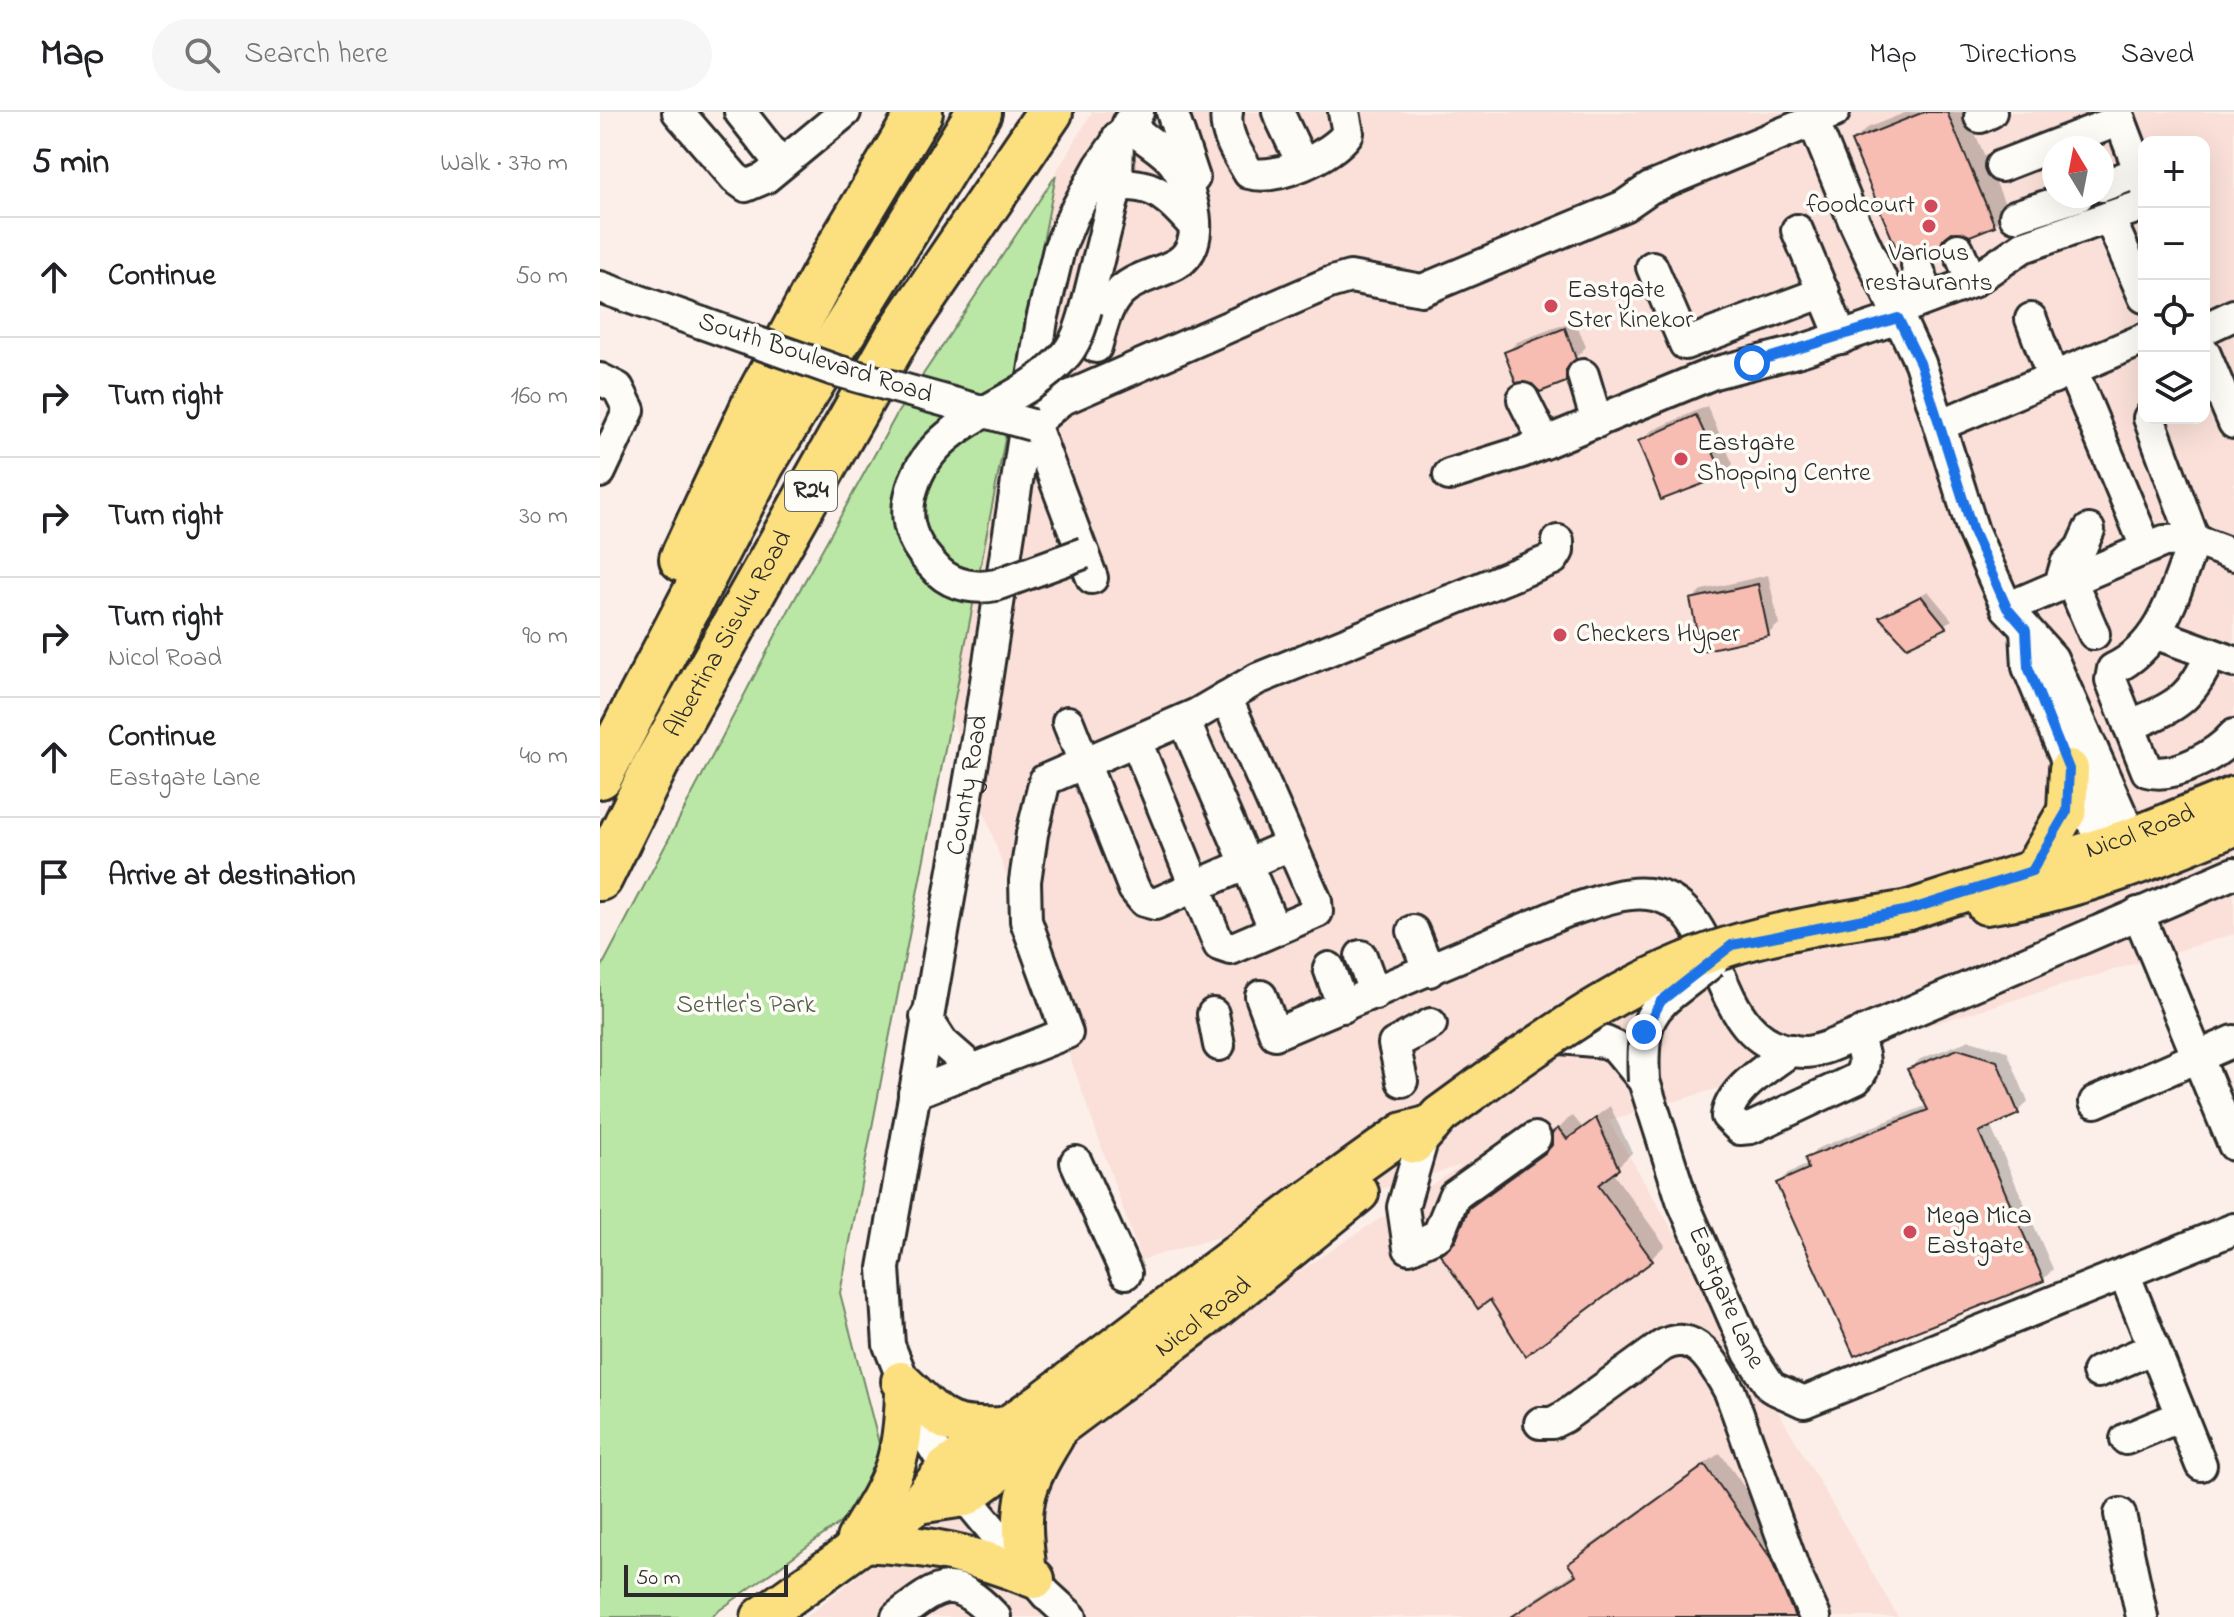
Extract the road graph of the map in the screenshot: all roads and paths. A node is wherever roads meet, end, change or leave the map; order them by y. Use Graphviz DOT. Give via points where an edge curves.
graph roads {
  1 [pos="678,112"];
  2 [pos="740,112"];
  3 [pos="845,112"];
  4 [pos="920,112"];
  5 [pos="979,112"];
  6 [pos="1172,112"];
  7 [pos="1227,112"];
  8 [pos="1278,112"];
  9 [pos="1344,112"];
  10 [pos="1049,114"];
  11 [pos="1824,116"];
  12 [pos="2118,116"];
  13 [pos="1128,124"];
  14 [pos="1302,163"];
  15 [pos="781,164"];
  16 [pos="2001,166"];
  17 [pos="2138,167"];
  18 [pos="2138,178"];
  19 [pos="2114,183"];
  20 [pos="1117,184"];
  21 [pos="1086,190"];
  22 [pos="2138,207"];
  23 [pos="2066,208"];
  24 [pos="2015,216"];
  25 [pos="2109,217"];
  26 [pos="1194,218"];
  27 [pos="2052,221"];
  28 [pos="1797,230"];
  29 [pos="1958,249"];
  30 [pos="1917,266"];
  31 [pos="1652,267"];
  32 [pos="1972,282"];
  33 [pos="2138,283"];
  34 [pos="600,287"];
  35 [pos="1824,292"];
  36 [pos="1929,298"];
  37 [pos="1897,315"];
  38 [pos="2234,315"];
  39 [pos="2031,319"];
  40 [pos="2210,326"];
  41 [pos="1842,338"];
  42 [pos="2138,342"];
  43 [pos="1685,344"];
  44 [pos="1096,347"];
  45 [pos="2210,366"];
  46 [pos="1583,375"];
  47 [pos="600,379"];
  48 [pos="1697,380"];
  49 [pos="2050,384"];
  50 [pos="1523,399"];
  51 [pos="1597,422"];
  52 [pos="2234,423"];
  53 [pos="1033,424"];
  54 [pos="2151,424"];
  55 [pos="1940,425"];
  56 [pos="1545,443"];
  57 [pos="600,472"];
  58 [pos="1449,475"];
  59 [pos="2089,530"];
  60 [pos="2194,540"];
  61 [pos="1558,541"];
  62 [pos="2146,547"];
  63 [pos="2234,555"];
  64 [pos="2066,582"];
  65 [pos="2016,619"];
  66 [pos="2094,634"];
  67 [pos="2157,634"];
  68 [pos="661,654"];
  69 [pos="2222,658"];
  70 [pos="2051,692"];
  71 [pos="1226,697"];
  72 [pos="1184,720"];
  73 [pos="1068,722"];
  74 [pos="2129,726"];
  75 [pos="2234,735"];
  76 [pos="1136,741"];
  77 [pos="1082,762"];
  78 [pos="2069,769"];
  79 [pos="600,776"];
  80 [pos="2234,796"];
  81 [pos="2234,826"];
  82 [pos="1290,845"];
  83 [pos="2123,856"];
  84 [pos="1245,864"];
  85 [pos="2032,871"];
  86 [pos="2234,873"];
  87 [pos="600,878"];
  88 [pos="1195,886"];
  89 [pos="1909,910"];
  90 [pos="2138,913"];
  91 [pos="1275,930"];
  92 [pos="1413,931"];
  93 [pos="1732,945"];
  94 [pos="1361,956"];
  95 [pos="1329,968"];
  96 [pos="1429,971"];
  97 [pos="1375,994"];
  98 [pos="1261,996"];
  99 [pos="1343,1007"];
  100 [pos="1213,1014"];
  101 [pos="926,1017"];
  102 [pos="1431,1024"];
  103 [pos="1857,1035"];
  104 [pos="1549,1037"];
  105 [pos="2234,1041"];
  106 [pos="1219,1045"];
  107 [pos="1791,1050"];
  108 [pos="2198,1056"];
  109 [pos="974,1070"];
  110 [pos="1402,1081"];
  111 [pos="1644,1081"];
  112 [pos="914,1093"];
  113 [pos="2095,1102"];
  114 [pos="1427,1130"];
  115 [pos="1535,1138"];
  116 [pos="2234,1145"];
  117 [pos="1076,1162"];
  118 [pos="2234,1229"];
  119 [pos="1126,1273"];
  120 [pos="2124,1273"];
  121 [pos="2154,1348"];
  122 [pos="2098,1372"];
  123 [pos="903,1386"];
  124 [pos="2181,1416"];
  125 [pos="1064,1421"];
  126 [pos="1540,1423"];
  127 [pos="1003,1427"];
  128 [pos="2126,1439"];
  129 [pos="2201,1465"];
  130 [pos="956,1482"];
  131 [pos="2120,1514"];
  132 [pos="855,1547"];
  133 [pos="1040,1589"];
  134 [pos="910,1613"];
  135 [pos="761,1617"];
  136 [pos="995,1617"];
  137 [pos="1071,1617"];
  138 [pos="1815,1617"];
  139 [pos="2142,1617"];
  1 -- 15 [label="street" via="740,184 757,183"];
  2 -- 15 [label="street"];
  3 -- 15 [label="street"];
  4 -- 68 [label="highway" via="838,249 735,443 672,584"];
  5 -- 68 [label="highway, Albertina Sisulu Road / R24" via="762,464"];
  6 -- 26 [label="street" via="1192,170"];
  7 -- 14 [label="street" via="1227,128 1249,173 1273,174"];
  8 -- 14 [label="street"];
  9 -- 14 [label="street" via="1348,133 1340,145"];
  10 -- 87 [label="highway, Albertina Sisulu Road / R24" via="897,337 656,764"];
  11 -- 37 [label="street"];
  11 -- 53 [label="street" via="1422,290 1350,277 1329,283 1061,400"];
  12 -- 16 [label="street"];
  12 -- 17 [label="street"];
  13 -- 20 [label="street"];
  13 -- 21 [label="street, County Road"];
  13 -- 26 [label="street" via="1175,164"];
  18 -- 19 [label="street"];
  20 -- 21 [label="street"];
  20 -- 26 [label="street" via="1154,188"];
  20 -- 53 [label="street, bridge" via="1075,342 1062,359 1019,391 943,437 914,477 908,522 914,541 944,577 983,588 1088,566"];
  21 -- 101 [label="street, County Road" via="1059,249 1042,320 978,733"];
  22 -- 25 [label="street"];
  23 -- 27 [label="street"];
  24 -- 27 [label="street"];
  25 -- 27 [label="street"];
  25 -- 33 [label="street"];
  26 -- 44 [label="street" via="1192,247 1184,258 1135,281 1116,298 1105,313"];
  27 -- 32 [label="street"];
  28 -- 35 [label="street"];
  29 -- 32 [label="street"];
  30 -- 36 [label="street"];
  31 -- 43 [label="street"];
  32 -- 36 [label="street"];
  34 -- 53 [label="street, South Boulevard Road, bridge" via="834,370"];
  35 -- 41 [label="street"];
  35 -- 43 [label="street"];
  36 -- 37 [label="street"];
  37 -- 41 [label="street"];
  37 -- 55 [label="street"];
  38 -- 40 [label="street"];
  39 -- 49 [label="street"];
  41 -- 48 [label="street"];
  42 -- 49 [label="street"];
  43 -- 48 [label="street"];
  45 -- 52 [label="street"];
  46 -- 51 [label="street"];
  47 -- 57 [label="street" via="618,388 629,410"];
  48 -- 51 [label="street"];
  49 -- 55 [label="street" via="1980,416"];
  49 -- 62 [label="street"];
  50 -- 56 [label="street"];
  51 -- 56 [label="street"];
  54 -- 60 [label="street"];
  55 -- 65 [label="street" via="1973,531"];
  56 -- 58 [label="street"];
  59 -- 64 [label="street" via="2066,564"];
  60 -- 62 [label="street"];
  60 -- 63 [label="street"];
  60 -- 67 [label="street"];
  61 -- 71 [label="street" via="1553,559 1257,679"];
  62 -- 64 [label="street"];
  64 -- 65 [label="street"];
  64 -- 66 [label="street"];
  65 -- 70 [label="street" via="2028,667"];
  67 -- 69 [label="street"];
  67 -- 74 [label="street" via="2111,674"];
  68 -- 79 [label="highway, Albertina Sisulu Road / R24"];
  69 -- 74 [label="street" via="2184,700"];
  70 -- 78 [label="street"];
  70 -- 83 [label="street"];
  71 -- 72 [label="street"];
  71 -- 82 [label="street"];
  72 -- 76 [label="street"];
  72 -- 84 [label="street"];
  73 -- 77 [label="street"];
  74 -- 75 [label="street" via="2142,763 2155,774 2212,754"];
  76 -- 77 [label="street"];
  76 -- 88 [label="street"];
  77 -- 88 [label="street" via="1134,889 1144,901 1155,904"];
  77 -- 109 [label="street" via="1045,780 1025,891 1033,948 1067,1033"];
  78 -- 83 [label="street"];
  78 -- 85 [label="main road" via="2067,811"];
  80 -- 83 [label="main road, Nicol Road"];
  81 -- 83 [label="main road, Nicol Road"];
  82 -- 84 [label="street"];
  82 -- 91 [label="street" via="1317,912"];
  83 -- 85 [label="main road, Nicol Road"];
  83 -- 89 [label="main road, Nicol Road" via="2040,897"];
  84 -- 88 [label="street"];
  84 -- 91 [label="street"];
  85 -- 89 [label="main road, Nicol Road"];
  86 -- 90 [label="street"];
  88 -- 91 [label="street" via="1223,949"];
  89 -- 93 [label="main road, Nicol Road, bridge"];
  90 -- 103 [label="street"];
  90 -- 108 [label="street"];
  92 -- 96 [label="street"];
  93 -- 104 [label="main road, Nicol Road, bridge" via="1640,983"];
  93 -- 111 [label="street, Eastgate Lane, bridge" via="1661,1001 1649,1017 1642,1044"];
  94 -- 97 [label="street"];
  95 -- 99 [label="street"];
  96 -- 97 [label="street"];
  96 -- 107 [label="street" via="1565,912 1612,898 1651,894 1692,919 1745,1024 1768,1044"];
  97 -- 99 [label="street"];
  98 -- 99 [label="street" via="1275,1034"];
  100 -- 106 [label="street"];
  101 -- 109 [label="street" via="942,1042"];
  101 -- 112 [label="street, County Road"];
  102 -- 110 [label="street" via="1394,1044"];
  103 -- 107 [label="street" via="1809,1052"];
  103 -- 107 [label="street" via="1865,1062 1856,1079 1740,1129 1727,1116 1728,1105"];
  104 -- 111 [label="street, bridge" via="1616,1047"];
  104 -- 114 [label="main road, Nicol Road, bridge"];
  105 -- 108 [label="street"];
  108 -- 113 [label="street"];
  108 -- 116 [label="street"];
  109 -- 112 [label="street"];
  111 -- 120 [label="street, Eastgate Lane" via="1682,1200 1749,1353 1771,1387 1804,1402"];
  112 -- 123 [label="street, County Road" via="884,1258 889,1345"];
  114 -- 115 [label="street" via="1403,1207 1409,1248 1438,1235 1454,1196"];
  114 -- 125 [label="main road, Nicol Road" via="1386,1171 1205,1318"];
  114 -- 127 [label="main road, Nicol Road" via="1404,1132"];
  117 -- 119 [label="street"];
  118 -- 120 [label="street, Eastgate Lane"];
  120 -- 121 [label="street"];
  121 -- 122 [label="street"];
  121 -- 124 [label="street"];
  123 -- 127 [label="main road" via="945,1422 962,1428"];
  123 -- 130 [label="street, County Road"];
  123 -- 132 [label="main road" via="904,1439 897,1467"];
  124 -- 128 [label="street"];
  124 -- 129 [label="street"];
  125 -- 130 [label="main road, Nicol Road"];
  125 -- 133 [label="main road" via="1036,1465 1020,1518"];
  126 -- 138 [label="street" via="1564,1417 1662,1346 1678,1339 1691,1341 1730,1392"];
  127 -- 130 [label="main road, Nicol Road"];
  130 -- 132 [label="main road"];
  130 -- 133 [label="street, County Road"];
  131 -- 139 [label="street"];
  132 -- 133 [label="main road" via="949,1549 989,1560"];
  132 -- 135 [label="main road"];
  133 -- 137 [label="street, County Road"];
  134 -- 136 [label="street" via="933,1589 958,1588"];
}
